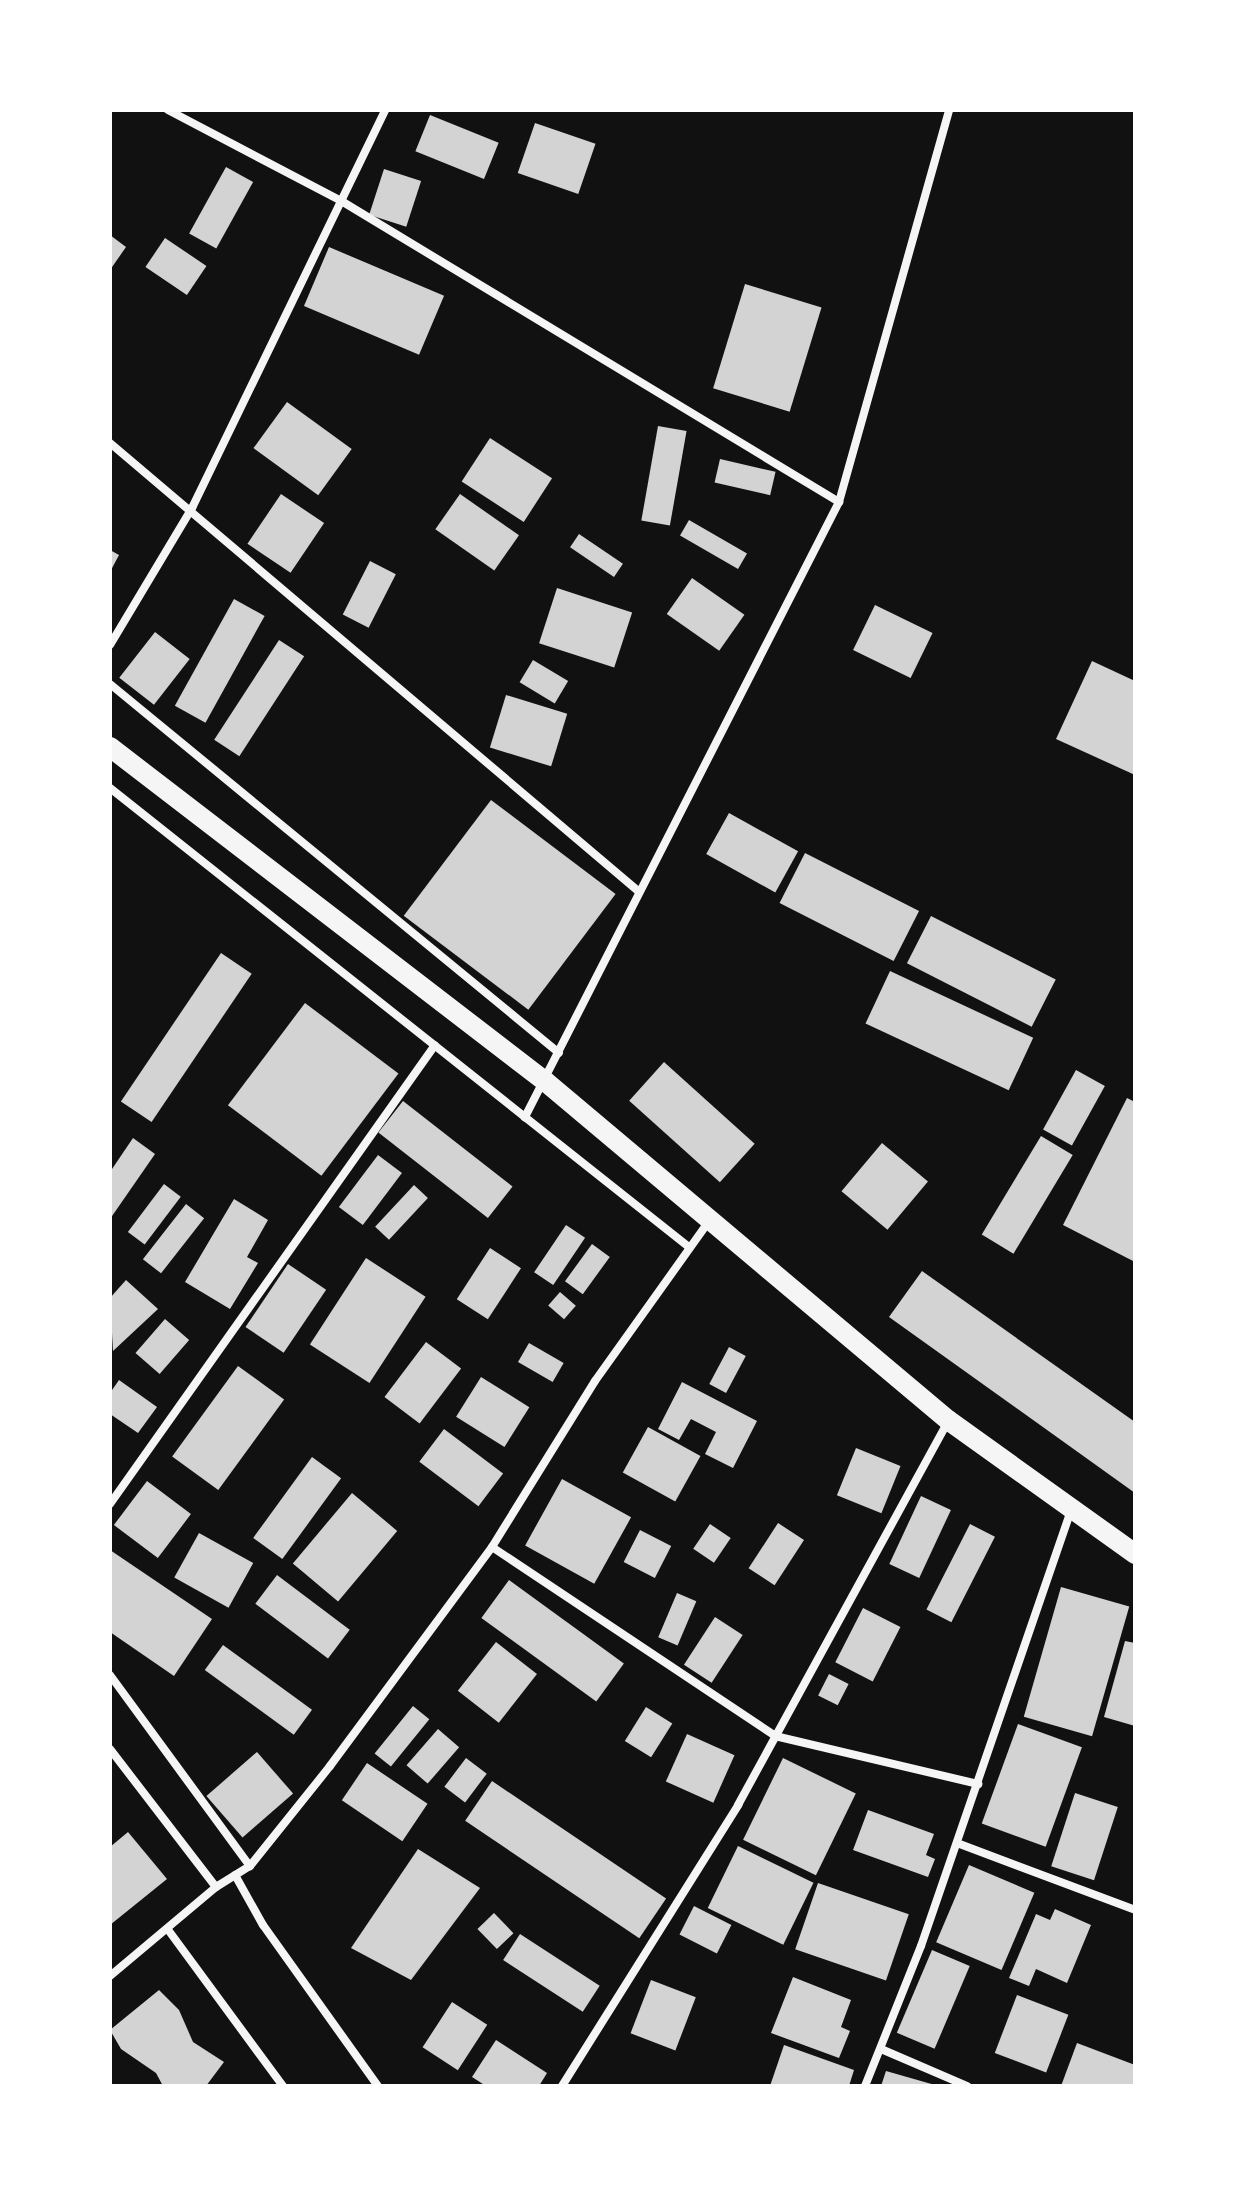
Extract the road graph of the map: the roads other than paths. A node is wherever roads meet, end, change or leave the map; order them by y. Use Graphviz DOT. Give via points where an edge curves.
graph roads {
  1 [pos="168,110"];
  2 [pos="385,110"];
  3 [pos="949,110"];
  4 [pos="343,202"];
  5 [pos="110,443"];
  6 [pos="839,502"];
  7 [pos="192,508"];
  8 [pos="110,645"];
  9 [pos="110,684"];
  10 [pos="110,747"];
  11 [pos="110,788"];
  12 [pos="638,891"];
  13 [pos="435,1045"];
  14 [pos="559,1053"];
  15 [pos="546,1082"];
  16 [pos="525,1117"];
  17 [pos="710,1220"];
  18 [pos="689,1247"];
  19 [pos="948,1420"];
  20 [pos="110,1504"];
  21 [pos="1072,1507"];
  22 [pos="492,1547"];
  23 [pos="1135,1554"];
  24 [pos="110,1675"];
  25 [pos="775,1736"];
  26 [pos="110,1749"];
  27 [pos="978,1784"];
  28 [pos="957,1843"];
  29 [pos="250,1866"];
  30 [pos="235,1875"];
  31 [pos="216,1887"];
  32 [pos="1135,1910"];
  33 [pos="169,1931"];
  34 [pos="110,1976"];
  35 [pos="881,2049"];
  36 [pos="283,2086"];
  37 [pos="378,2086"];
  38 [pos="562,2086"];
  39 [pos="865,2086"];
  40 [pos="967,2086"];
  1 -- 4 [label="street"];
  2 -- 4 [label="street"];
  3 -- 6 [label="street"];
  4 -- 6 [label="street"];
  4 -- 7 [label="street"];
  5 -- 7 [label="street"];
  6 -- 12 [label="street"];
  7 -- 8 [label="street"];
  7 -- 12 [label="street"];
  9 -- 14 [label="street"];
  10 -- 15 [label="main road"];
  11 -- 13 [label="street"];
  12 -- 14 [label="street"];
  13 -- 16 [label="street"];
  13 -- 20 [label="street"];
  14 -- 15 [label="street"];
  15 -- 16 [label="street"];
  15 -- 17 [label="main road"];
  16 -- 18 [label="street"];
  17 -- 18 [label="street"];
  17 -- 19 [label="main road"];
  18 -- 22 [label="street" via="595,1381"];
  19 -- 21 [label="main road"];
  19 -- 25 [label="street"];
  21 -- 23 [label="main road"];
  21 -- 27 [label="street"];
  22 -- 25 [label="street"];
  22 -- 29 [label="street"];
  24 -- 29 [label="street"];
  25 -- 27 [label="street"];
  25 -- 38 [label="street" via="738,1805"];
  26 -- 31 [label="street"];
  27 -- 28 [label="street"];
  28 -- 32 [label="street"];
  28 -- 35 [label="street"];
  29 -- 30 [label="street"];
  30 -- 31 [label="street"];
  30 -- 37 [label="street" via="263,1925"];
  31 -- 33 [label="street"];
  33 -- 34 [label="street"];
  33 -- 36 [label="street"];
  35 -- 39 [label="street"];
  35 -- 40 [label="street"];
}
